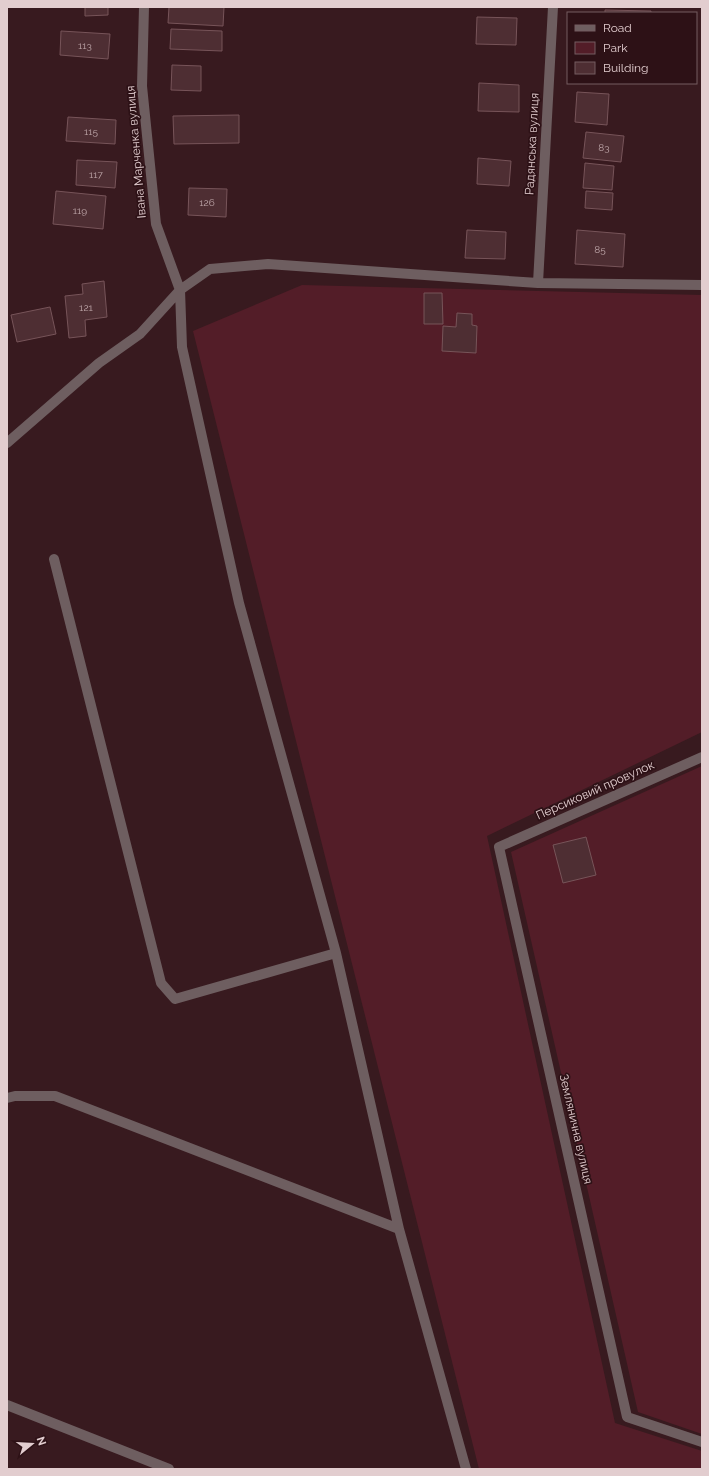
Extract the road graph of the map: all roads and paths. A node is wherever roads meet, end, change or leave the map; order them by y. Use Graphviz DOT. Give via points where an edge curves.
graph roads {
  1 [pos="144,7"];
  2 [pos="553,7"];
  3 [pos="538,282"];
  4 [pos="702,285"];
  5 [pos="180,290"];
  6 [pos="7,443"];
  7 [pos="54,559"];
  8 [pos="702,757"];
  9 [pos="500,847"];
  10 [pos="336,953"];
  11 [pos="7,1098"];
  12 [pos="399,1229"];
  13 [pos="7,1405"];
  14 [pos="702,1442"];
  15 [pos="169,1469"];
  16 [pos="466,1469"];
  1 -- 5 [label="street, Івана Марченка вулиця" via="142,86 156,224"];
  2 -- 3 [label="street, Радянська вулиця"];
  3 -- 4 [label="street"];
  3 -- 5 [label="street" via="268,264 210,269"];
  5 -- 6 [label="street" via="140,334 99,363"];
  5 -- 10 [label="street, Івана Марченка вулиця" via="182,347 239,603"];
  7 -- 10 [label="street" via="161,983 175,1000"];
  8 -- 9 [label="street, Персиковий провулок"];
  9 -- 14 [label="street, Землянична вулиця" via="627,1417"];
  10 -- 12 [label="street, Івана Марченка вулиця"];
  11 -- 12 [label="street" via="55,1096"];
  12 -- 16 [label="street, Івана Марченка вулиця"];
  13 -- 15 [label="street"];
}
